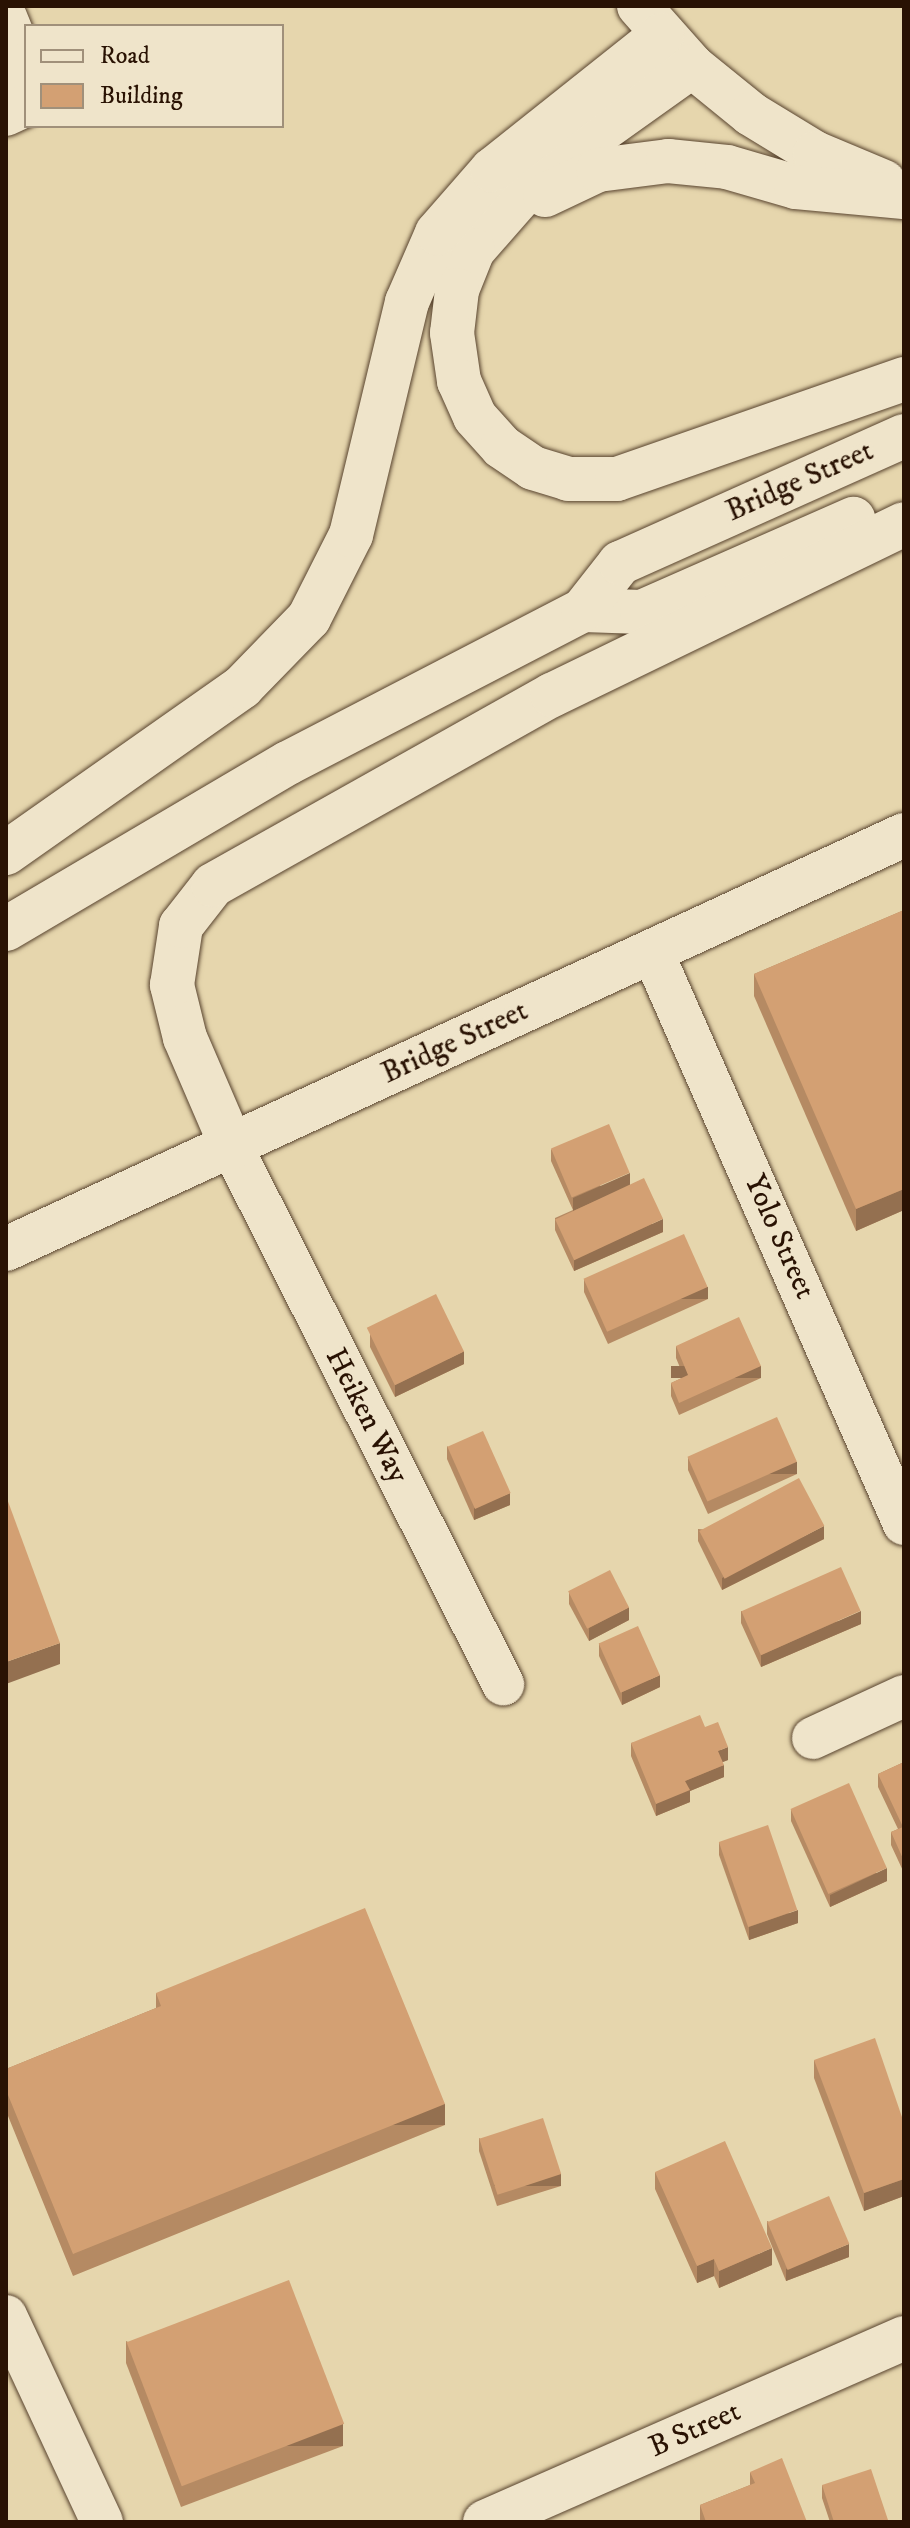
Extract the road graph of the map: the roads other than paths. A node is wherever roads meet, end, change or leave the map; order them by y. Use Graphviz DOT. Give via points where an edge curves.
graph roads {
  1 [pos="6,17"];
  2 [pos="651,20"];
  3 [pos="24,62"];
  4 [pos="692,66"];
  5 [pos="24,86"];
  6 [pos="6,115"];
  7 [pos="904,189"];
  8 [pos="904,197"];
  9 [pos="523,199"];
  10 [pos="904,379"];
  11 [pos="904,436"];
  12 [pos="904,496"];
  13 [pos="904,524"];
  14 [pos="583,610"];
  15 [pos="904,835"];
  16 [pos="6,853"];
  17 [pos="6,929"];
  18 [pos="652,951"];
  19 [pos="232,1147"];
  20 [pos="6,1249"];
  21 [pos="904,1524"];
  22 [pos="503,1684"];
  23 [pos="904,1696"];
  24 [pos="813,1738"];
  25 [pos="6,2316"];
  26 [pos="903,2343"];
  27 [pos="102,2522"];
  28 [pos="485,2522"];
  1 -- 3 [label="street"];
  2 -- 4 [label="main road"];
  2 -- 16 [label="main road" via="492,170 437,233 407,302 351,535 309,618 242,687"];
  4 -- 7 [label="main road" via="751,114 815,153"];
  4 -- 9 [label="main road" via="539,175"];
  5 -- 6 [label="street" via="23,107"];
  8 -- 9 [label="main road" via="796,187 737,169 668,161 616,166 544,196"];
  9 -- 10 [label="main road" via="473,250 457,290 453,341 459,381 475,417 502,447 533,468 585,481 632,476"];
  11 -- 14 [label="main road, Bridge Street" via="620,563"];
  12 -- 14 [label="main road, Bridge Street" via="642,612"];
  13 -- 19 [label="main road" via="552,695 213,885 181,926 172,985 185,1038"];
  14 -- 17 [label="main road, Bridge Street" via="288,763"];
  15 -- 18 [label="main road, Bridge Street"];
  18 -- 19 [label="main road, Bridge Street"];
  18 -- 21 [label="street, Yolo Street"];
  19 -- 20 [label="main road, Bridge Street"];
  19 -- 22 [label="street, Heiken Way"];
  23 -- 24 [label="street"];
  25 -- 27 [label="street"];
  26 -- 28 [label="main road, B Street"];
}
